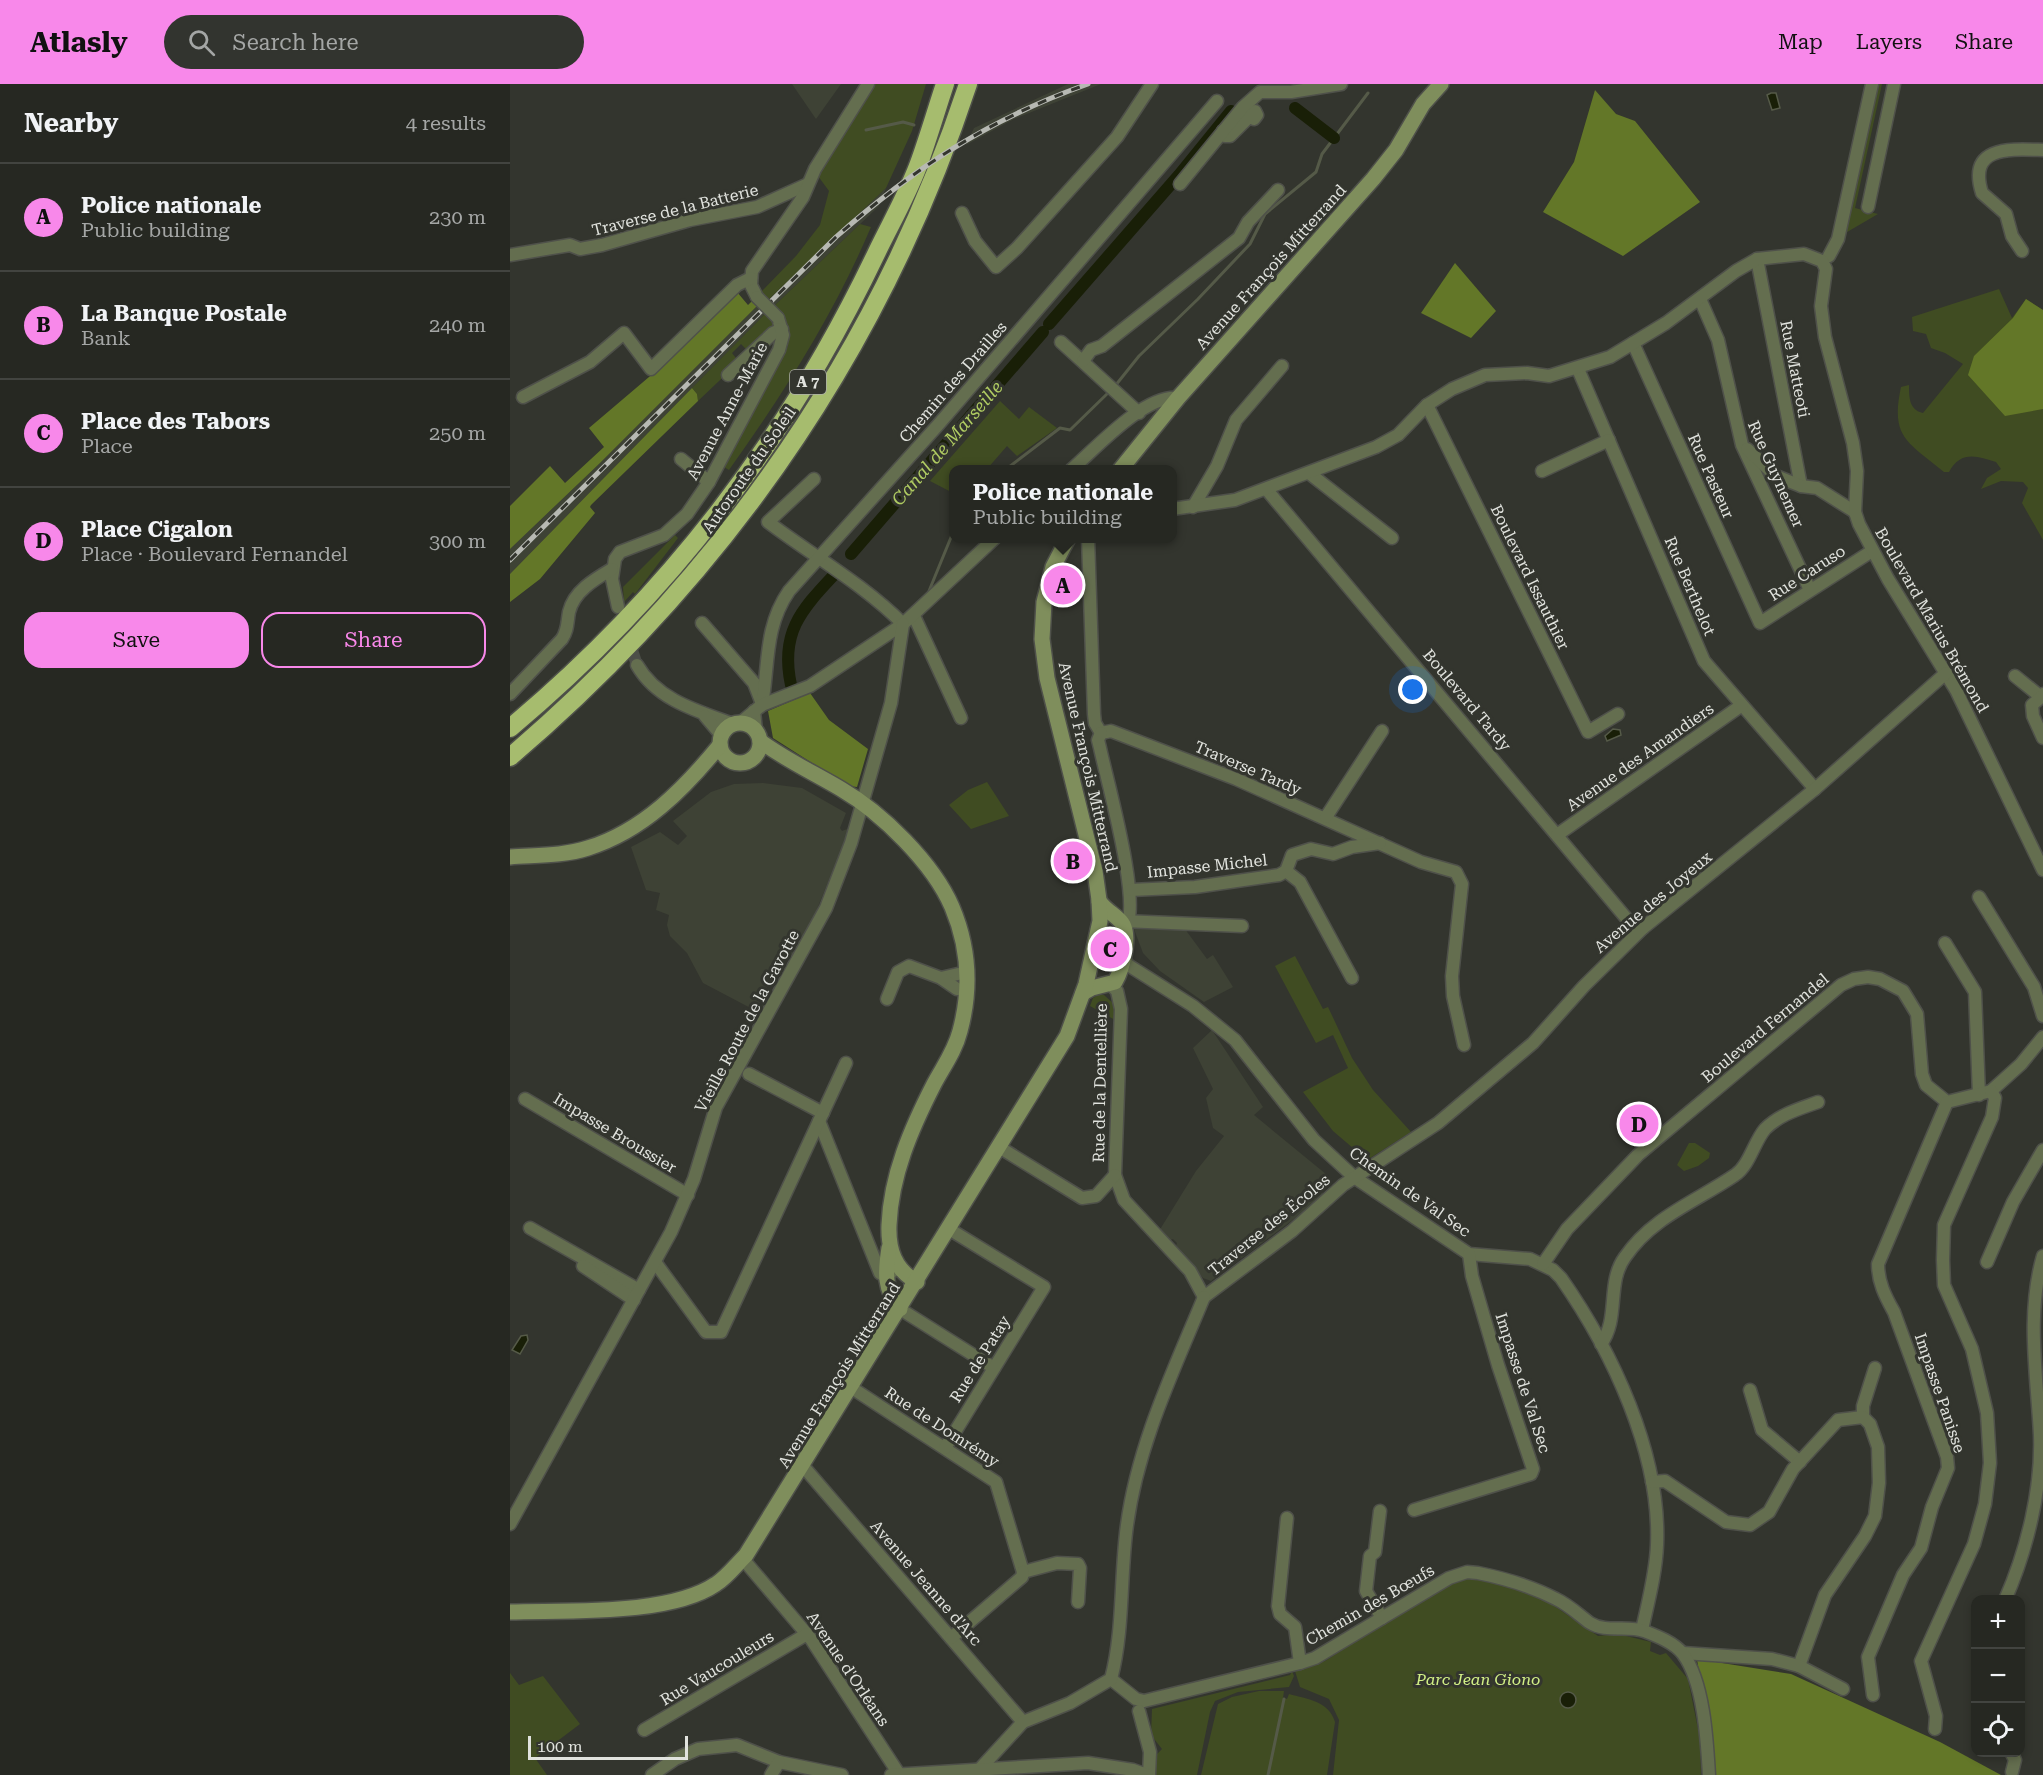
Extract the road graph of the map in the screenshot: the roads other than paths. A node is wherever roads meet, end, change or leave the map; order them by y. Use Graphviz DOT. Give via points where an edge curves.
graph roads {
  1 [pos="868,84"];
  2 [pos="943,84"];
  3 [pos="968,84"];
  4 [pos="982,84"];
  5 [pos="1152,84"];
  6 [pos="1341,84"];
  7 [pos="1441,84"];
  8 [pos="1872,84"];
  9 [pos="1894,84"];
  10 [pos="1217,101"];
  11 [pos="1254,119"];
  12 [pos="1223,131"];
  13 [pos="2043,150"];
  14 [pos="937,168"];
  15 [pos="808,184"];
  16 [pos="1180,184"];
  17 [pos="1278,190"];
  18 [pos="1868,207"];
  19 [pos="962,213"];
  20 [pos="2022,251"];
  21 [pos="510,255"];
  22 [pos="1829,256"];
  23 [pos="1757,259"];
  24 [pos="750,278"];
  25 [pos="1700,299"];
  26 [pos="780,323"];
  27 [pos="1061,342"];
  28 [pos="1633,343"];
  29 [pos="1083,361"];
  30 [pos="1282,366"];
  31 [pos="1578,369"];
  32 [pos="728,375"];
  33 [pos="523,397"];
  34 [pos="1178,398"];
  35 [pos="1427,405"];
  36 [pos="1139,413"];
  37 [pos="1609,440"];
  38 [pos="1742,444"];
  39 [pos="681,459"];
  40 [pos="1077,465"];
  41 [pos="1124,465"];
  42 [pos="1542,471"];
  43 [pos="1309,473"];
  44 [pos="814,479"];
  45 [pos="709,482"];
  46 [pos="1801,486"];
  47 [pos="1267,490"];
  48 [pos="1193,507"];
  49 [pos="1177,509"];
  50 [pos="1856,512"];
  51 [pos="1392,538"];
  52 [pos="989,543"];
  53 [pos="1065,543"];
  54 [pos="1088,543"];
  55 [pos="1872,551"];
  56 [pos="817,558"];
  57 [pos="612,569"];
  58 [pos="1810,590"];
  59 [pos="618,607"];
  60 [pos="914,616"];
  61 [pos="702,623"];
  62 [pos="1760,623"];
  63 [pos="903,624"];
  64 [pos="637,665"];
  65 [pos="1946,674"];
  66 [pos="2015,676"];
  67 [pos="510,694"];
  68 [pos="2042,695"];
  69 [pos="1742,705"];
  70 [pos="758,708"];
  71 [pos="1618,714"];
  72 [pos="961,718"];
  73 [pos="510,728"];
  74 [pos="1382,731"];
  75 [pos="728,732"];
  76 [pos="1101,733"];
  77 [pos="758,736"];
  78 [pos="2043,738"];
  79 [pos="510,757"];
  80 [pos="754,757"];
  81 [pos="732,762"];
  82 [pos="793,765"];
  83 [pos="689,782"];
  84 [pos="1815,789"];
  85 [pos="862,802"];
  86 [pos="1326,818"];
  87 [pos="1557,835"];
  88 [pos="1382,842"];
  89 [pos="510,857"];
  90 [pos="2043,870"];
  91 [pos="1286,871"];
  92 [pos="934,879"];
  93 [pos="1131,890"];
  94 [pos="1979,897"];
  95 [pos="1131,907"];
  96 [pos="1118,922"];
  97 [pos="1242,926"];
  98 [pos="1643,928"];
  99 [pos="1945,943"];
  100 [pos="1123,957"];
  101 [pos="958,974"];
  102 [pos="1089,974"];
  103 [pos="941,978"];
  104 [pos="1352,978"];
  105 [pos="1106,985"];
  106 [pos="957,989"];
  107 [pos="1083,993"];
  108 [pos="887,999"];
  109 [pos="963,1015"];
  110 [pos="2043,1016"];
  111 [pos="2043,1037"];
  112 [pos="1464,1045"];
  113 [pos="846,1064"];
  114 [pos="940,1073"];
  115 [pos="749,1074"];
  116 [pos="1985,1093"];
  117 [pos="525,1099"];
  118 [pos="1818,1102"];
  119 [pos="1947,1102"];
  120 [pos="821,1117"];
  121 [pos="999,1147"];
  122 [pos="2043,1150"];
  123 [pos="1115,1175"];
  124 [pos="1354,1177"];
  125 [pos="688,1195"];
  126 [pos="530,1228"];
  127 [pos="949,1229"];
  128 [pos="536,1240"];
  129 [pos="1469,1254"];
  130 [pos="2043,1256"];
  131 [pos="1987,1262"];
  132 [pos="1543,1264"];
  133 [pos="653,1265"];
  134 [pos="891,1272"];
  135 [pos="917,1282"];
  136 [pos="637,1295"];
  137 [pos="1204,1297"];
  138 [pos="900,1309"];
  139 [pos="689,1321"];
  140 [pos="1601,1344"];
  141 [pos="994,1368"];
  142 [pos="1875,1368"];
  143 [pos="852,1388"];
  144 [pos="1750,1390"];
  145 [pos="1863,1417"];
  146 [pos="945,1448"];
  147 [pos="1800,1462"];
  148 [pos="803,1466"];
  149 [pos="1652,1482"];
  150 [pos="1380,1510"];
  151 [pos="1414,1510"];
  152 [pos="512,1518"];
  153 [pos="1287,1518"];
  154 [pos="742,1558"];
  155 [pos="1023,1572"];
  156 [pos="2007,1595"];
  157 [pos="1078,1602"];
  158 [pos="510,1612"];
  159 [pos="1382,1618"];
  160 [pos="1642,1630"];
  161 [pos="807,1634"];
  162 [pos="951,1638"];
  163 [pos="1683,1653"];
  164 [pos="1300,1663"];
  165 [pos="1799,1666"];
  166 [pos="1111,1679"];
  167 [pos="1842,1689"];
  168 [pos="1873,1695"];
  169 [pos="1139,1711"];
  170 [pos="1023,1722"];
  171 [pos="1935,1729"];
  172 [pos="644,1730"];
  173 [pos="2014,1757"];
  174 [pos="779,1762"];
  175 [pos="1088,1769"];
  176 [pos="978,1771"];
  177 [pos="1029,1771"];
  178 [pos="2012,1772"];
  179 [pos="923,1774"];
  180 [pos="652,1775"];
  181 [pos="771,1775"];
  182 [pos="842,1775"];
  183 [pos="895,1775"];
  184 [pos="1148,1775"];
  185 [pos="1709,1775"];
  1 -- 15 [label="street"];
  2 -- 73 [label="highway, Autoroute du Soleil / A 7" via="917,167 846,317 768,445 684,555 623,625"];
  3 -- 14 [label="highway, Autoroute du Soleil / A 7"];
  4 -- 14 [label="highway"];
  5 -- 19 [label="street" via="1117,137 996,267 975,241"];
  6 -- 12 [label="street" via="1291,92 1260,92"];
  7 -- 34 [label="main road, Avenue François Mitterrand" via="1373,179"];
  8 -- 22 [label="street" via="1838,239"];
  9 -- 18 [label="street"];
  10 -- 56 [label="street, Chemin des Drailles" via="938,425"];
  11 -- 12 [label="street" via="1255,111 1230,136"];
  12 -- 16 [label="street"];
  13 -- 20 [label="street" via="2004,149 1987,157 1979,170 1982,193 2006,214 2012,236"];
  14 -- 79 [label="highway, Autoroute du Soleil / A 7" via="862,331 787,453 717,548 637,639 572,704"];
  15 -- 21 [label="street, Traverse de la Batterie" via="757,207 690,220 602,245 580,249 570,245"];
  15 -- 24 [label="street"];
  17 -- 29 [label="street" via="1248,222 1239,238 1102,346 1090,350"];
  23 -- 25 [label="street"];
  23 -- 46 [label="street, Rue Matteoti"];
  23 -- 50 [label="street, Boulevard Marius Brémond" via="1804,254 1822,261 1826,269 1822,316 1853,443"];
  24 -- 26 [label="street, bridge" via="753,291"];
  24 -- 33 [label="street" via="737,285 651,369 624,333 590,362"];
  25 -- 28 [label="street"];
  25 -- 38 [label="street, Rue Guynemer" via="1718,340"];
  26 -- 32 [label="street"];
  26 -- 45 [label="street, Avenue Anne-Marie" via="782,343"];
  27 -- 29 [label="street"];
  28 -- 31 [label="street"];
  28 -- 62 [label="street, Rue Pasteur"];
  29 -- 36 [label="street"];
  30 -- 48 [label="street" via="1236,420 1217,466"];
  31 -- 35 [label="street" via="1550,376 1485,375"];
  31 -- 37 [label="street, Rue Berthelot"];
  34 -- 36 [label="street" via="1155,401"];
  34 -- 41 [label="main road, Avenue François Mitterrand"];
  35 -- 43 [label="street" via="1398,435"];
  35 -- 71 [label="street, Boulevard Issauthier" via="1588,732"];
  36 -- 40 [label="street"];
  37 -- 42 [label="street"];
  37 -- 69 [label="street, Rue Berthelot" via="1704,662"];
  38 -- 46 [label="street" via="1776,476"];
  38 -- 58 [label="street, Rue Guynemer"];
  39 -- 45 [label="street"];
  43 -- 47 [label="street"];
  43 -- 51 [label="street"];
  44 -- 56 [label="street" via="768,522"];
  45 -- 57 [label="street, Avenue Anne-Marie" via="675,527 620,552"];
  46 -- 50 [label="street" via="1817,488"];
  47 -- 48 [label="street"];
  47 -- 87 [label="street, Boulevard Tardy"];
  48 -- 49 [label="street"];
  50 -- 55 [label="street, Boulevard Marius Brémond"];
  52 -- 60 [label="street"];
  53 -- 96 [label="main road, Avenue François Mitterrand" via="1053,567 1044,602 1042,639 1047,678 1099,900"];
  54 -- 76 [label="street" via="1094,714"];
  55 -- 58 [label="street, Rue Caruso"];
  55 -- 65 [label="street, Boulevard Marius Brémond"];
  56 -- 63 [label="street" via="834,566"];
  56 -- 70 [label="street, Chemin des Drailles" via="782,601 773,621 766,652 766,681"];
  57 -- 59 [label="street"];
  57 -- 67 [label="street, Avenue Anne-Marie" via="593,580 573,601 562,639"];
  58 -- 62 [label="street, Rue Caruso"];
  60 -- 63 [label="street"];
  60 -- 72 [label="street"];
  61 -- 70 [label="street" via="754,683"];
  63 -- 70 [label="street" via="810,686"];
  63 -- 85 [label="street, Vieille Route de la Gavotte" via="891,703"];
  64 -- 75 [label="street" via="645,679 661,692"];
  65 -- 84 [label="street, Avenue des Joyeux"];
  65 -- 90 [label="street, Boulevard Marius Brémond"];
  66 -- 68 [label="street"];
  68 -- 78 [label="street" via="2032,705"];
  69 -- 84 [label="street, Rue Berthelot"];
  69 -- 87 [label="street, Avenue des Amandiers"];
  70 -- 75 [label="street"];
  70 -- 77 [label="street"];
  74 -- 86 [label="street"];
  75 -- 77 [label="main road"];
  75 -- 81 [label="main road" via="722,752"];
  75 -- 83 [label="main road"];
  76 -- 86 [label="street, Traverse Tardy" via="1108,730 1126,736"];
  76 -- 93 [label="street" via="1098,740"];
  77 -- 80 [label="main road"];
  77 -- 82 [label="main road"];
  80 -- 81 [label="main road" via="748,762"];
  80 -- 82 [label="main road"];
  81 -- 83 [label="main road"];
  82 -- 85 [label="main road"];
  83 -- 89 [label="main road" via="645,819 600,843 554,854"];
  84 -- 98 [label="street, Avenue des Joyeux"];
  85 -- 92 [label="main road" via="918,854"];
  85 -- 125 [label="street, Vieille Route de la Gavotte" via="826,908 716,1107"];
  86 -- 88 [label="street, Traverse Tardy"];
  87 -- 98 [label="street, Boulevard Tardy" via="1632,925"];
  88 -- 91 [label="street, Impasse Michel" via="1333,854 1311,849 1292,855"];
  88 -- 112 [label="street" via="1421,862 1456,872 1461,878 1452,976"];
  91 -- 93 [label="street, Impasse Michel" via="1195,887"];
  91 -- 104 [label="street, Impasse Michel" via="1300,882"];
  92 -- 101 [label="main road" via="954,943"];
  92 -- 109 [label="main road" via="951,905 964,941 967,984"];
  93 -- 95 [label="street"];
  94 -- 110 [label="street" via="2034,987"];
  95 -- 96 [label="street"];
  95 -- 96 [label="street"];
  96 -- 97 [label="street"];
  96 -- 100 [label="main road"];
  96 -- 102 [label="main road, Avenue François Mitterrand"];
  98 -- 124 [label="street, Avenue des Joyeux" via="1533,1043 1438,1123"];
  99 -- 116 [label="street" via="1975,992"];
  100 -- 105 [label="main road" via="1117,978"];
  100 -- 124 [label="street, Chemin de Val Sec" via="1128,965 1193,1006 1234,1040 1314,1140"];
  101 -- 103 [label="street"];
  101 -- 106 [label="main road"];
  101 -- 109 [label="main road" via="963,980"];
  102 -- 105 [label="main road" via="1093,981"];
  102 -- 107 [label="main road, Avenue François Mitterrand"];
  103 -- 106 [label="street"];
  103 -- 108 [label="street" via="909,966 902,968"];
  105 -- 107 [label="main road"];
  105 -- 123 [label="street, Rue de la Dentellière" via="1117,992 1121,1009"];
  106 -- 114 [label="main road"];
  107 -- 121 [label="main road, Avenue François Mitterrand" via="1072,1027"];
  109 -- 114 [label="main road" via="952,1052"];
  111 -- 116 [label="street" via="2021,1064"];
  113 -- 120 [label="street"];
  114 -- 134 [label="main road" via="916,1121 893,1184"];
  115 -- 120 [label="street"];
  116 -- 119 [label="street"];
  116 -- 171 [label="street" via="1995,1098 1992,1117 1944,1225 1944,1285 1972,1349 1987,1413 1990,1462 1985,1504 1974,1544 1921,1661 1936,1716"];
  117 -- 125 [label="street, Impasse Broussier"];
  118 -- 140 [label="street" via="1782,1116 1764,1130 1738,1174 1655,1224 1625,1256 1615,1275 1609,1334"];
  119 -- 132 [label="street, Boulevard Fernandel" via="1926,1085 1917,1014 1903,991 1880,979 1854,979 1841,985 1638,1155 1567,1229"];
  119 -- 168 [label="street, Impasse Panisse" via="1878,1264 1882,1291 1894,1312 1948,1468 1921,1548 1903,1575 1868,1657"];
  120 -- 133 [label="street" via="721,1332 706,1332"];
  120 -- 134 [label="street" via="880,1273"];
  121 -- 123 [label="street" via="1082,1198 1096,1196"];
  121 -- 127 [label="main road, Avenue François Mitterrand"];
  122 -- 131 [label="street" via="2013,1202"];
  123 -- 137 [label="street, Rue de la Dentellière" via="1124,1200 1190,1271"];
  124 -- 129 [label="street, Chemin de Val Sec"];
  124 -- 137 [label="street, Traverse des Écoles" via="1292,1231"];
  125 -- 133 [label="street, Vieille Route de la Gavotte"];
  126 -- 136 [label="street"];
  127 -- 135 [label="main road, Avenue François Mitterrand"];
  127 -- 141 [label="street, Rue de Patay" via="1044,1287"];
  128 -- 136 [label="street"];
  129 -- 132 [label="street, Chemin de Val Sec" via="1517,1256"];
  129 -- 151 [label="street, Impasse de Val Sec" via="1498,1365 1533,1469 1531,1474"];
  130 -- 156 [label="street" via="2037,1275 2033,1329 2039,1482"];
  132 -- 140 [label="street, Chemin de Val Sec" via="1561,1278"];
  133 -- 136 [label="street, Vieille Route de la Gavotte"];
  133 -- 139 [label="street"];
  134 -- 135 [label="main road"];
  134 -- 138 [label="main road" via="891,1298"];
  135 -- 138 [label="main road, Avenue François Mitterrand"];
  136 -- 152 [label="street, Vieille Route de la Gavotte"];
  137 -- 166 [label="street" via="1142,1453 1127,1525"];
  138 -- 141 [label="street"];
  138 -- 143 [label="main road, Avenue François Mitterrand"];
  140 -- 149 [label="street, Chemin de Val Sec" via="1641,1437"];
  141 -- 146 [label="street, Rue de Patay"];
  142 -- 145 [label="street"];
  143 -- 146 [label="street, Rue de Domrémy"];
  143 -- 148 [label="main road, Avenue François Mitterrand"];
  144 -- 147 [label="street" via="1762,1430"];
  145 -- 147 [label="street" via="1838,1420"];
  145 -- 165 [label="street" via="1870,1424 1878,1447 1875,1516 1824,1595"];
  146 -- 155 [label="street, Rue de Domrémy" via="996,1482"];
  147 -- 149 [label="street" via="1768,1512 1750,1525 1726,1522 1665,1481"];
  148 -- 154 [label="main road, Avenue François Mitterrand"];
  148 -- 162 [label="street, Avenue Jeanne d'Arc"];
  149 -- 160 [label="street, Chemin de Val Sec" via="1657,1545"];
  150 -- 159 [label="street" via="1366,1591"];
  153 -- 164 [label="street" via="1278,1606 1280,1614 1295,1627"];
  154 -- 158 [label="main road, Avenue François Mitterrand" via="715,1585 662,1604"];
  154 -- 161 [label="street, Avenue d'Orléans"];
  155 -- 157 [label="street" via="1057,1563 1078,1564"];
  155 -- 162 [label="street" via="1022,1578"];
  159 -- 160 [label="street, Chemin des Bœufs" via="1449,1578 1467,1572 1490,1575 1556,1599 1602,1628"];
  159 -- 164 [label="street, Chemin des Bœufs"];
  160 -- 163 [label="street"];
  161 -- 172 [label="street, Rue Vaucouleurs"];
  161 -- 183 [label="street, Avenue d'Orléans"];
  162 -- 170 [label="street, Avenue Jeanne d'Arc"];
  163 -- 165 [label="street" via="1772,1659"];
  163 -- 185 [label="street" via="1700,1698"];
  164 -- 166 [label="street, Chemin des Bœufs" via="1144,1701"];
  165 -- 167 [label="street"];
  166 -- 170 [label="street" via="1070,1703"];
  169 -- 184 [label="street" via="1150,1752"];
  170 -- 176 [label="street"];
  173 -- 178 [label="street"];
  174 -- 180 [label="street" via="737,1745 715,1746 675,1759"];
  174 -- 181 [label="street"];
  174 -- 182 [label="street"];
  175 -- 177 [label="street"];
  175 -- 184 [label="street" via="1133,1770"];
  176 -- 177 [label="street"];
  176 -- 179 [label="street"];
  179 -- 183 [label="street"];
}
